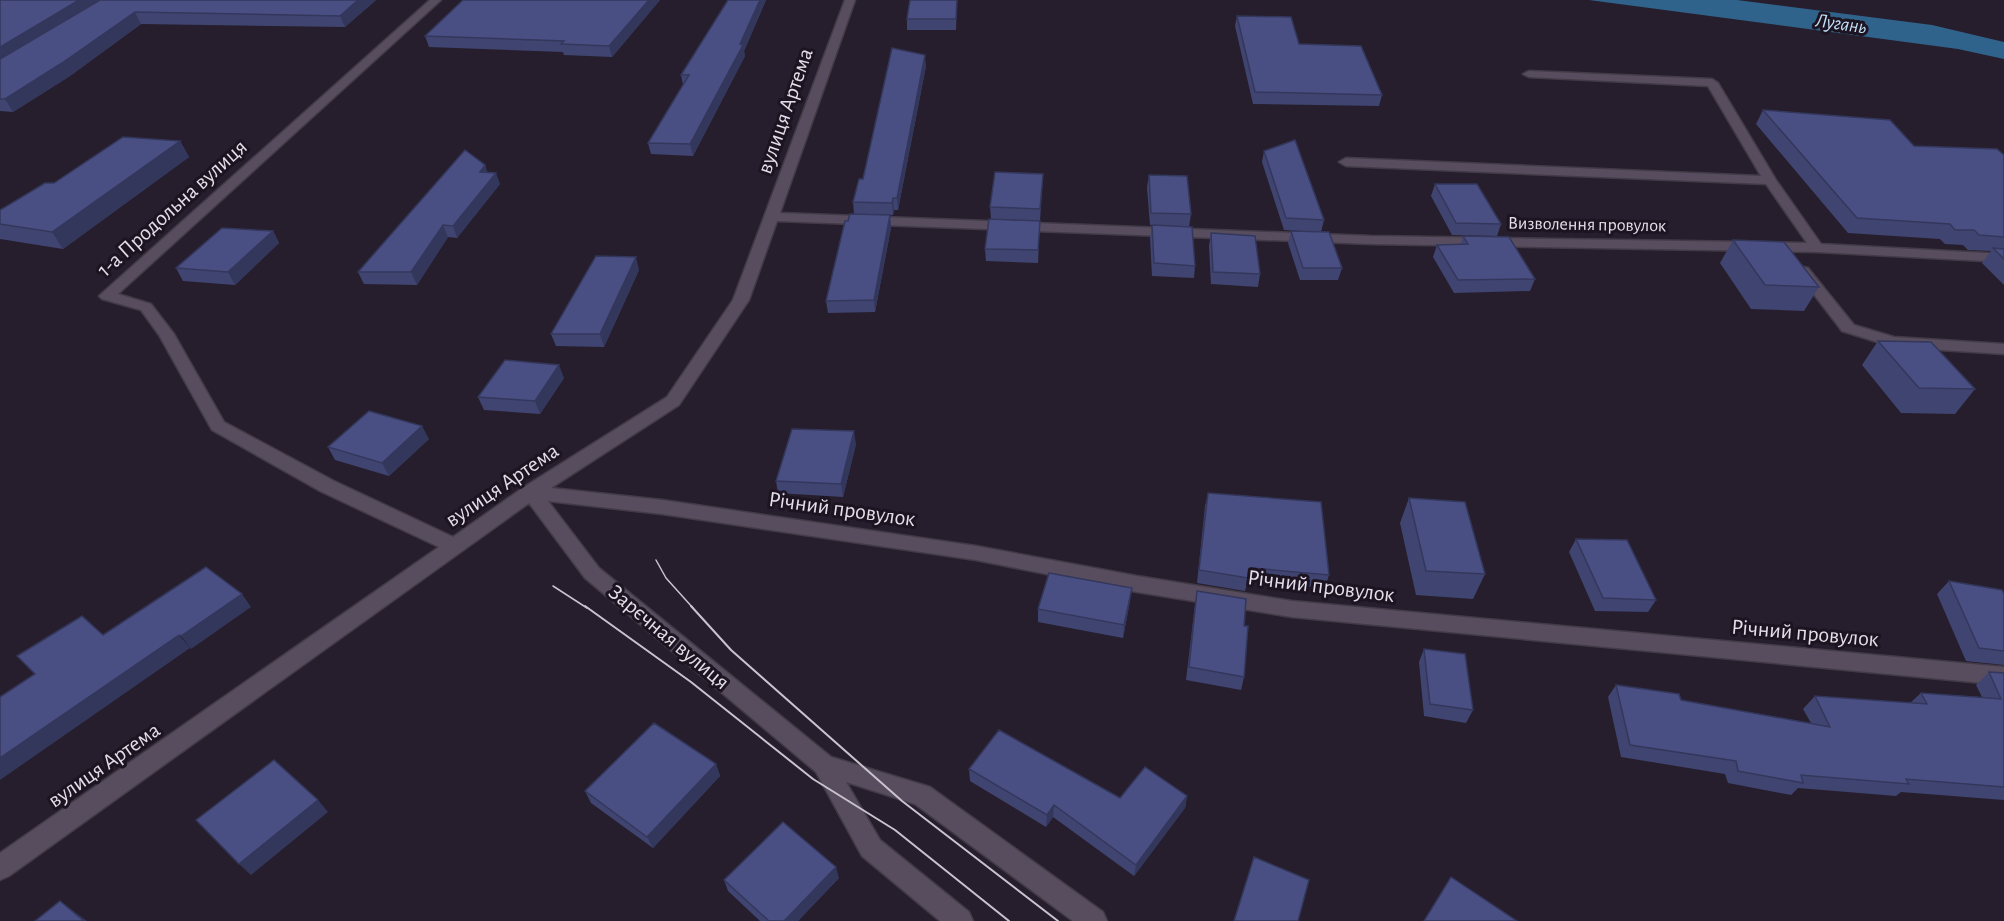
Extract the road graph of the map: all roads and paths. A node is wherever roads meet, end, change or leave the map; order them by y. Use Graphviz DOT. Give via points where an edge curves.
graph roads {
  1 [pos="436,0"];
  2 [pos="850,0"];
  3 [pos="1529,74"];
  4 [pos="1346,162"];
  5 [pos="1770,180"];
  6 [pos="773,217"];
  7 [pos="1817,248"];
  8 [pos="1785,249"];
  9 [pos="2004,258"];
  10 [pos="2004,348"];
  11 [pos="531,492"];
  12 [pos="455,546"];
  13 [pos="2004,676"];
  14 [pos="824,765"];
  15 [pos="0,868"];
  16 [pos="960,921"];
  17 [pos="1094,921"];
  1 -- 12 [label="street, 1-а Продольна вулиця" via="107,296 146,307 166,334 218,426 327,486"];
  2 -- 6 [label="street, вулиця Артема"];
  3 -- 5 [label="street" via="1712,83"];
  4 -- 5 [label="street"];
  5 -- 7 [label="street"];
  6 -- 8 [label="street, Визволення провулок" via="1371,240"];
  6 -- 11 [label="street, вулиця Артема" via="741,300 673,401"];
  7 -- 8 [label="street, Визволення провулок"];
  7 -- 9 [label="street, Визволення провулок"];
  8 -- 10 [label="street" via="1848,328 1893,342"];
  11 -- 12 [label="street, вулиця Артема"];
  11 -- 13 [label="street, Річний провулок" via="662,507 965,552 1292,609"];
  11 -- 14 [label="street, Зарєчная вулиця" via="592,573"];
  12 -- 15 [label="street, вулиця Артема"];
  14 -- 16 [label="street, Зарєчная вулиця" via="871,848"];
  14 -- 17 [label="street, Зарєчная вулиця" via="922,795"];
}
